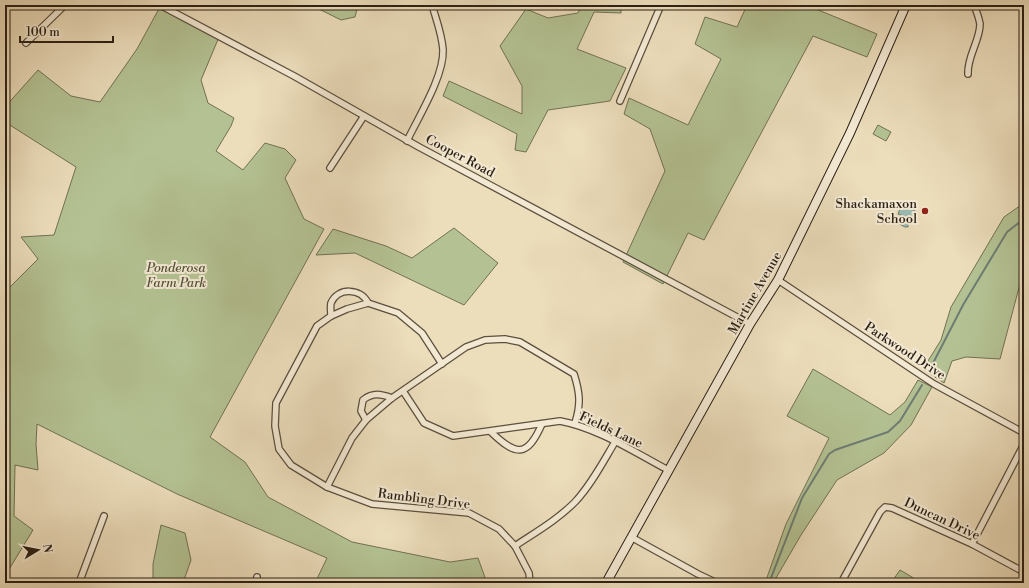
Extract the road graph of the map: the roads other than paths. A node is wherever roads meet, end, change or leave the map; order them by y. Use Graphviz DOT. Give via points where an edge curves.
graph roads {
  1 [pos="65,5"];
  2 [pos="160,5"];
  3 [pos="432,5"];
  4 [pos="661,5"];
  5 [pos="906,5"];
  6 [pos="974,5"];
  7 [pos="26,43"];
  8 [pos="968,74"];
  9 [pos="620,101"];
  10 [pos="364,116"];
  11 [pos="407,141"];
  12 [pos="330,168"];
  13 [pos="778,280"];
  14 [pos="368,303"];
  15 [pos="331,316"];
  16 [pos="750,324"];
  17 [pos="442,364"];
  18 [pos="403,391"];
  19 [pos="392,398"];
  20 [pos="366,420"];
  21 [pos="575,423"];
  22 [pos="542,424"];
  23 [pos="491,432"];
  24 [pos="1024,433"];
  25 [pos="615,442"];
  26 [pos="1024,444"];
  27 [pos="668,470"];
  28 [pos="327,487"];
  29 [pos="104,516"];
  30 [pos="631,537"];
  31 [pos="972,544"];
  32 [pos="515,546"];
  33 [pos="1024,572"];
  34 [pos="79,583"];
  35 [pos="530,583"];
  36 [pos="606,583"];
  37 [pos="717,583"];
  38 [pos="841,583"];
  1 -- 7 [label="street"];
  2 -- 10 [label="street, Cooper Road"];
  3 -- 11 [label="street" via="443,50 441,69"];
  4 -- 9 [label="street"];
  5 -- 13 [label="main road, Martine Avenue" via="850,133"];
  6 -- 8 [label="street" via="980,23 978,36 967,64"];
  10 -- 11 [label="street, Cooper Road"];
  10 -- 12 [label="street"];
  11 -- 16 [label="street, Cooper Road"];
  13 -- 16 [label="main road, Martine Avenue"];
  13 -- 24 [label="street, Parkwood Drive" via="934,384"];
  14 -- 15 [label="street, Rambling Drive" via="347,308"];
  14 -- 15 [label="street" via="365,296 355,291 344,292 334,298 330,305"];
  14 -- 17 [label="street" via="398,313 422,333"];
  15 -- 28 [label="street, Rambling Drive" via="317,326 276,403 275,426 279,449 290,465"];
  16 -- 27 [label="main road, Martine Avenue"];
  17 -- 18 [label="street"];
  17 -- 21 [label="street" via="466,347 485,340 505,339 520,342 574,374 579,390 580,408"];
  18 -- 19 [label="street"];
  18 -- 23 [label="street, Fields Lane" via="424,423 453,436"];
  19 -- 20 [label="street"];
  19 -- 20 [label="street" via="375,394 363,400 361,411"];
  20 -- 28 [label="street" via="352,438"];
  21 -- 22 [label="street, Fields Lane" via="560,421"];
  21 -- 25 [label="street, Fields Lane"];
  22 -- 23 [label="street, Fields Lane"];
  22 -- 23 [label="street" via="535,440 527,448 511,449"];
  25 -- 27 [label="street, Fields Lane"];
  25 -- 32 [label="street" via="584,491 574,502 552,522"];
  26 -- 31 [label="street"];
  27 -- 30 [label="main road, Martine Avenue"];
  28 -- 32 [label="street, Rambling Drive" via="372,504 469,513 499,529"];
  29 -- 34 [label="street"];
  30 -- 36 [label="main road, Martine Avenue"];
  30 -- 37 [label="street"];
  31 -- 33 [label="street, Duncan Drive"];
  31 -- 38 [label="street, Duncan Drive" via="892,508 885,508 880,512"];
  32 -- 35 [label="street, Rambling Drive" via="529,573"];
}
